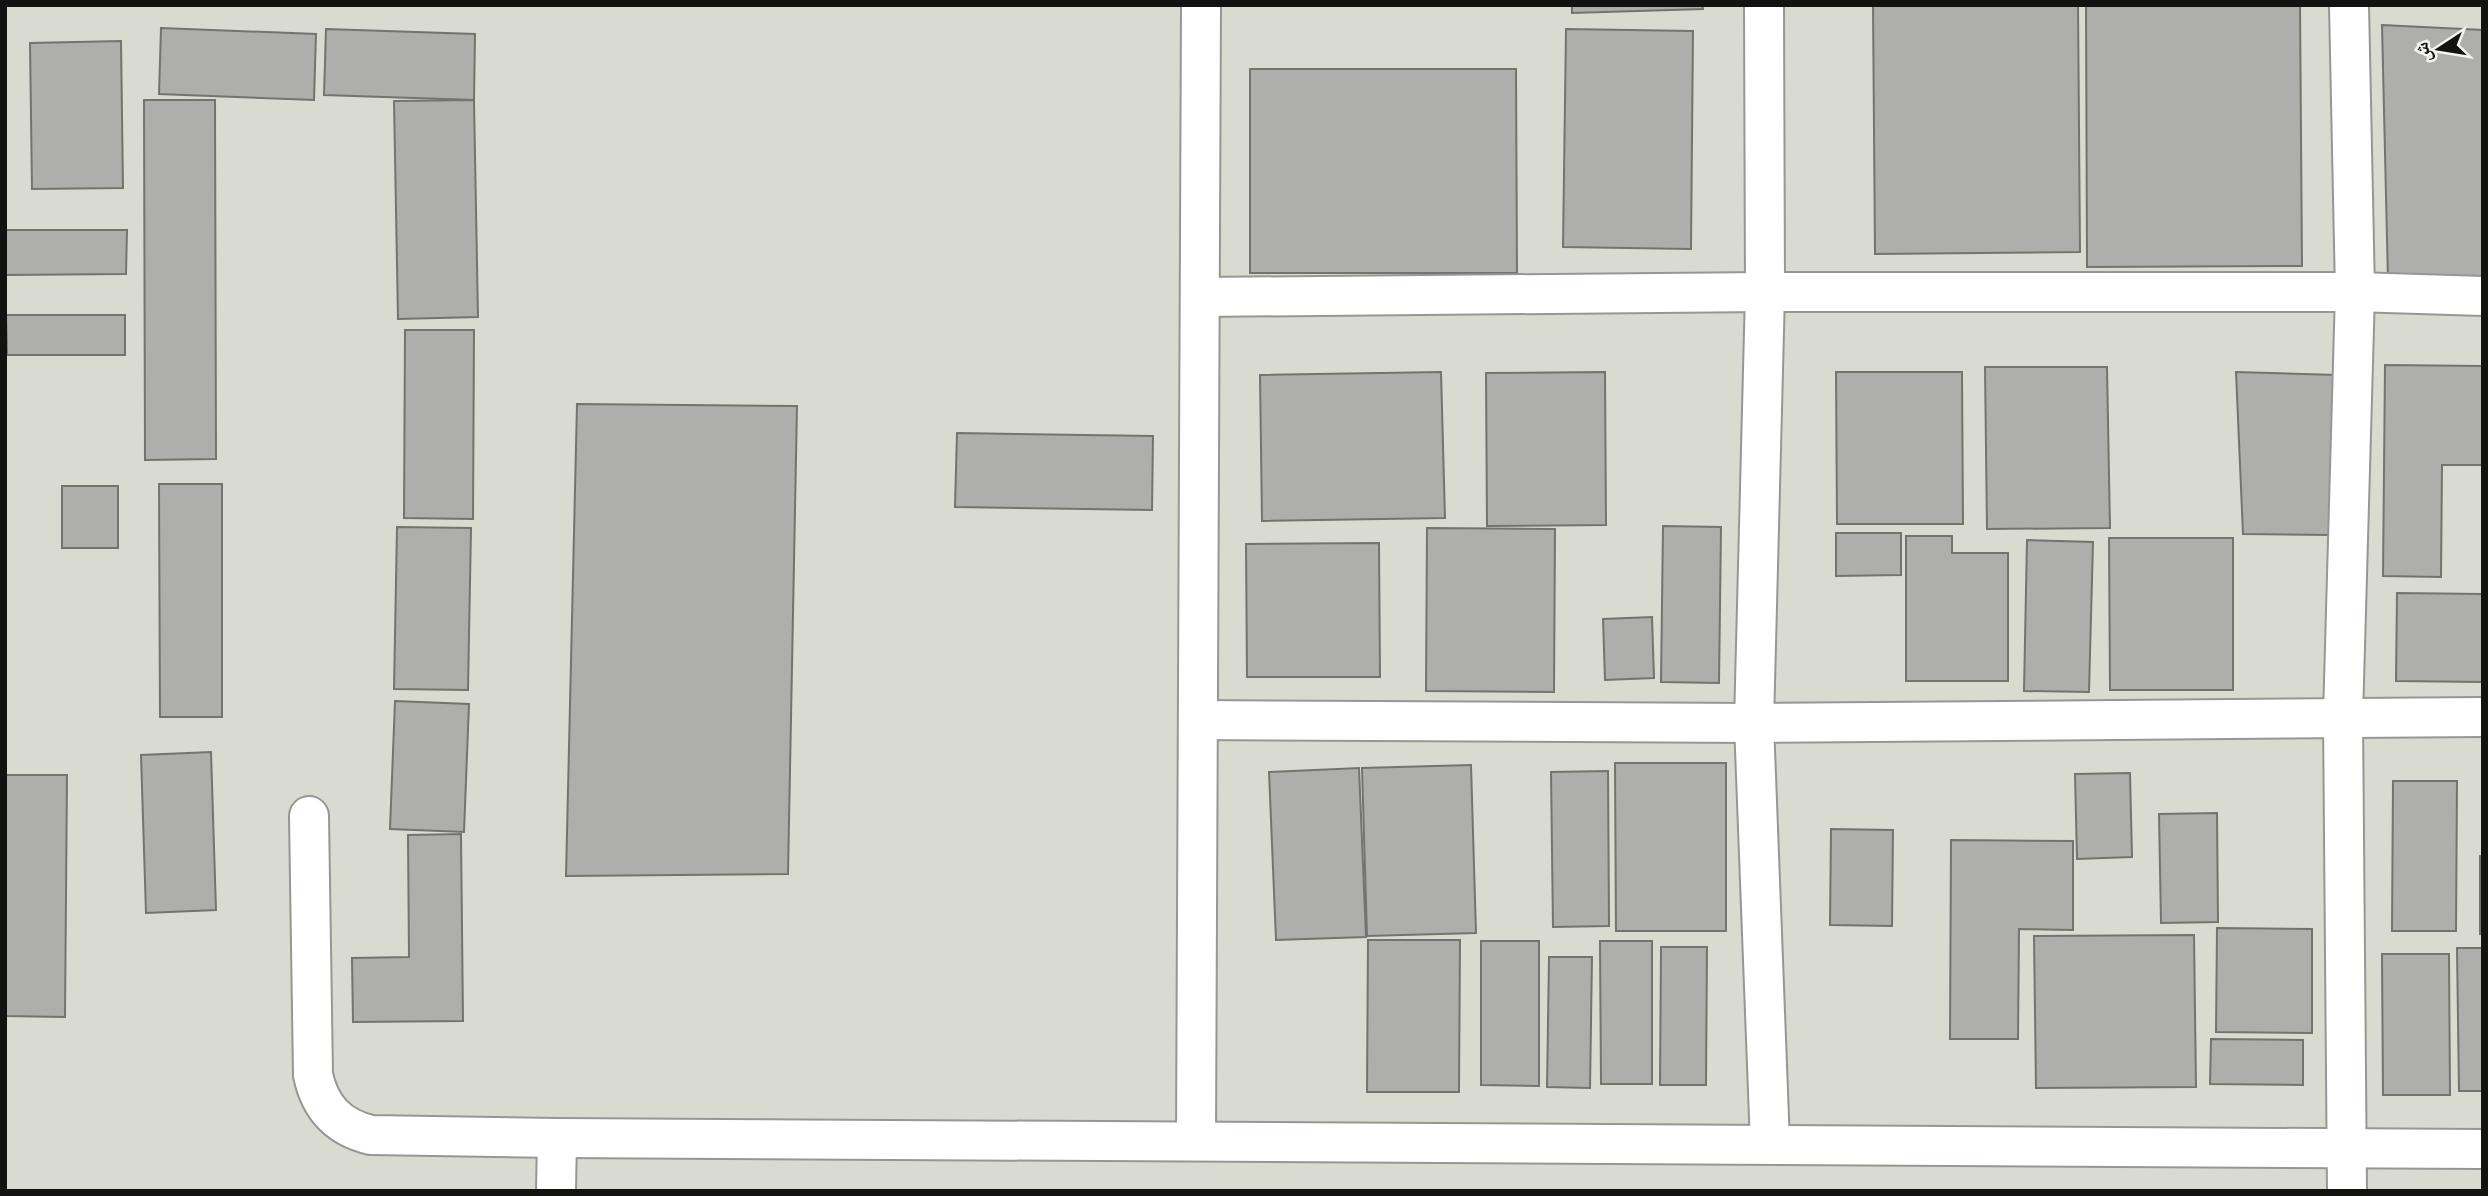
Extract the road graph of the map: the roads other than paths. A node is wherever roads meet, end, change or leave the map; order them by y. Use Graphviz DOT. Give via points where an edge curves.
graph roads {
  1 [pos="1201,5"];
  2 [pos="1764,5"];
  3 [pos="2349,5"];
  4 [pos="1765,292"];
  5 [pos="2355,292"];
  6 [pos="2483,296"];
  7 [pos="1200,297"];
  8 [pos="2343,716"];
  9 [pos="2483,717"];
  10 [pos="1198,720"];
  11 [pos="1754,723"];
  12 [pos="309,816"];
  13 [pos="557,1138"];
  14 [pos="1196,1141"];
  15 [pos="1770,1144"];
  16 [pos="2348,1148"];
  17 [pos="2483,1149"];
  18 [pos="556,1191"];
  19 [pos="2347,1191"];
  1 -- 7 [label="street"];
  2 -- 4 [label="street"];
  3 -- 5 [label="street"];
  4 -- 5 [label="street"];
  4 -- 7 [label="street"];
  4 -- 11 [label="street"];
  5 -- 6 [label="street"];
  5 -- 8 [label="street"];
  7 -- 10 [label="street"];
  8 -- 9 [label="street"];
  8 -- 11 [label="street"];
  8 -- 16 [label="street"];
  10 -- 11 [label="street"];
  10 -- 14 [label="street"];
  11 -- 15 [label="street"];
  12 -- 13 [label="street" via="313,1075 323,1105 345,1126 370,1135"];
  13 -- 14 [label="street"];
  13 -- 18 [label="street"];
  14 -- 15 [label="street"];
  15 -- 16 [label="street"];
  16 -- 17 [label="street"];
  16 -- 19 [label="street"];
}
